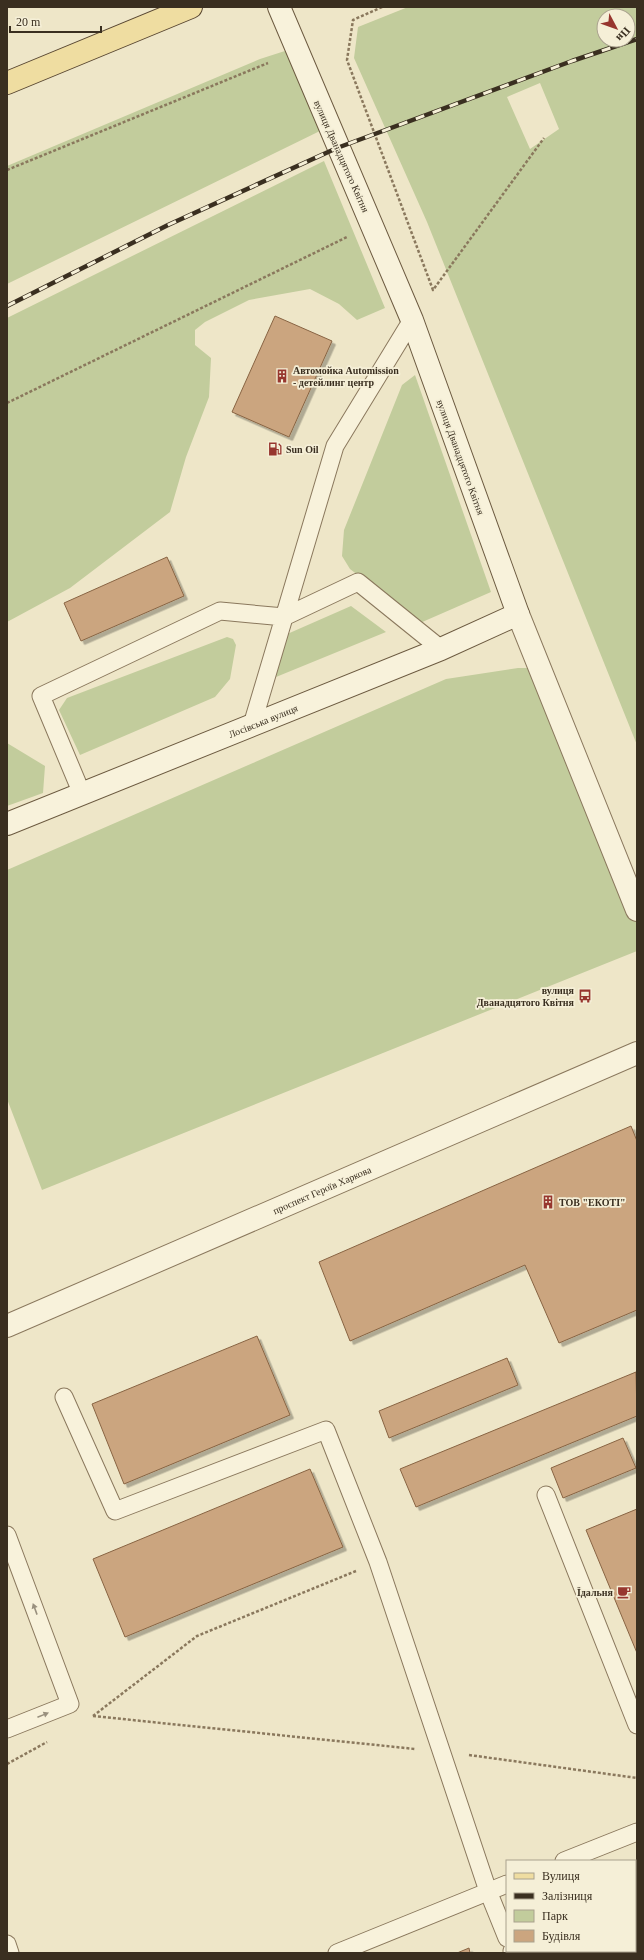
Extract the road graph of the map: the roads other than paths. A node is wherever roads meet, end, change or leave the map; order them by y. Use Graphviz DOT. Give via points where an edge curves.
graph roads {
  1 [pos="190,7"];
  2 [pos="279,7"];
  3 [pos="7,83"];
  4 [pos="412,320"];
  5 [pos="518,614"];
  6 [pos="284,617"];
  7 [pos="441,648"];
  8 [pos="252,725"];
  9 [pos="82,794"];
  10 [pos="7,824"];
  11 [pos="637,910"];
  12 [pos="637,1053"];
  13 [pos="7,1326"];
  14 [pos="64,1397"];
  15 [pos="546,1495"];
  16 [pos="7,1535"];
  17 [pos="637,1725"];
  18 [pos="7,1729"];
  19 [pos="637,1832"];
  20 [pos="567,1860"];
  21 [pos="506,1884"];
  22 [pos="488,1891"];
  23 [pos="506,1936"];
  24 [pos="7,1944"];
  25 [pos="10,1953"];
  26 [pos="337,1953"];
  1 -- 3 [label="main road"];
  2 -- 4 [label="main road, вулиця Дванадцятого Квітня"];
  4 -- 5 [label="main road, вулиця Дванадцятого Квітня"];
  4 -- 6 [label="lane" via="335,446"];
  5 -- 7 [label="main road, Лосівська вулиця"];
  5 -- 11 [label="main road, вулиця Дванадцятого Квітня"];
  6 -- 7 [label="lane" via="358,582"];
  6 -- 8 [label="lane"];
  6 -- 9 [label="lane" via="220,611 41,696"];
  7 -- 8 [label="main road, Лосівська вулиця"];
  8 -- 9 [label="main road, Лосівська вулиця"];
  9 -- 10 [label="main road, Лосівська вулиця"];
  12 -- 13 [label="main road, проспект Героїв Харкова"];
  14 -- 22 [label="lane" via="115,1511 326,1430 378,1562"];
  15 -- 17 [label="lane"];
  18 -- 16 [label="lane, one-way" via="70,1704"];
  19 -- 20 [label="lane"];
  21 -- 22 [label="lane"];
  22 -- 23 [label="lane"];
  22 -- 26 [label="lane"];
  24 -- 25 [label="lane"];
}
